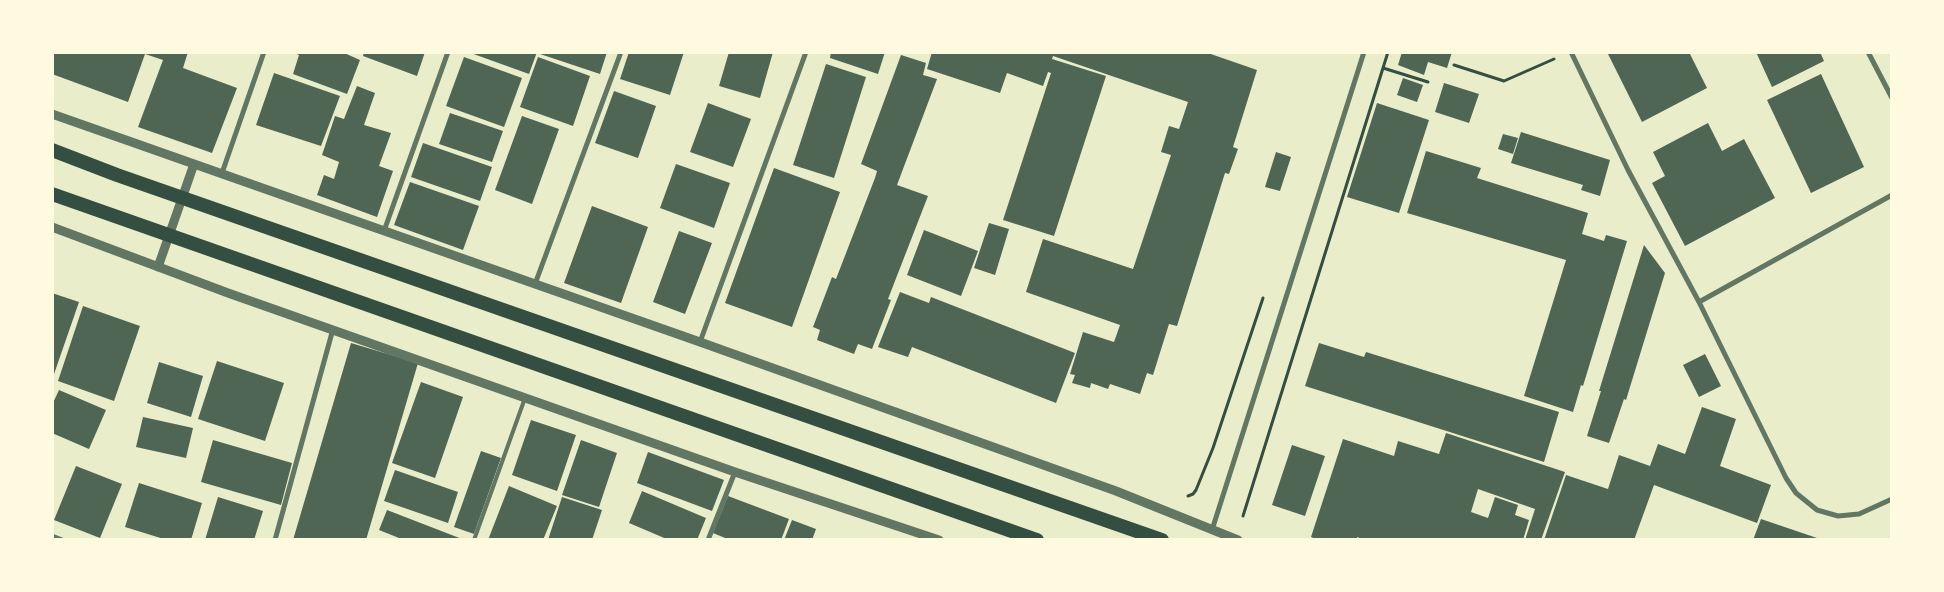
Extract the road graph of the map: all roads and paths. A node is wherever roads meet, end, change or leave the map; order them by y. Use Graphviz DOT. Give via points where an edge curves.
graph roads {
  1 [pos="264,52"];
  2 [pos="448,52"];
  3 [pos="622,52"];
  4 [pos="806,52"];
  5 [pos="1364,52"];
  6 [pos="1388,52"];
  7 [pos="1571,52"];
  8 [pos="1868,52"];
  9 [pos="1562,56"];
  10 [pos="1454,65"];
  11 [pos="1383,68"];
  12 [pos="1428,82"];
  13 [pos="1892,98"];
  14 [pos="52,114"];
  15 [pos="52,150"];
  16 [pos="194,164"];
  17 [pos="222,173"];
  18 [pos="52,194"];
  19 [pos="1892,195"];
  20 [pos="52,228"];
  21 [pos="384,231"];
  22 [pos="158,267"];
  23 [pos="535,285"];
  24 [pos="1264,296"];
  25 [pos="1699,302"];
  26 [pos="333,330"];
  27 [pos="700,342"];
  28 [pos="525,398"];
  29 [pos="735,472"];
  30 [pos="1181,497"];
  31 [pos="1892,499"];
  32 [pos="1243,516"];
  33 [pos="1212,530"];
  34 [pos="52,536"];
  35 [pos="62,540"];
  36 [pos="276,540"];
  37 [pos="474,540"];
  38 [pos="708,540"];
  39 [pos="939,540"];
  40 [pos="1036,540"];
  41 [pos="1162,540"];
  42 [pos="1238,540"];
  1 -- 17 [label="street"];
  2 -- 21 [label="street"];
  3 -- 23 [label="street"];
  4 -- 27 [label="street"];
  5 -- 33 [label="street"];
  6 -- 11 [label="path"];
  7 -- 25 [label="street" via="1628,170"];
  8 -- 13 [label="street"];
  9 -- 10 [label="path" via="1504,81"];
  11 -- 12 [label="path"];
  11 -- 32 [label="path"];
  14 -- 16 [label="street"];
  15 -- 41 [label="highway"];
  16 -- 17 [label="street"];
  16 -- 22 [label="street"];
  17 -- 21 [label="street"];
  18 -- 40 [label="highway"];
  19 -- 25 [label="street"];
  20 -- 22 [label="street"];
  21 -- 23 [label="street"];
  22 -- 26 [label="street"];
  23 -- 27 [label="street"];
  24 -- 30 [label="path" via="1213,448 1193,494"];
  25 -- 31 [label="street" via="1796,493 1817,510 1838,516 1860,514"];
  26 -- 28 [label="street"];
  26 -- 36 [label="street"];
  27 -- 33 [label="street" via="1116,491"];
  28 -- 29 [label="street"];
  28 -- 37 [label="lane"];
  29 -- 38 [label="street"];
  29 -- 39 [label="street"];
  33 -- 42 [label="street"];
  34 -- 35 [label="street"];
}
